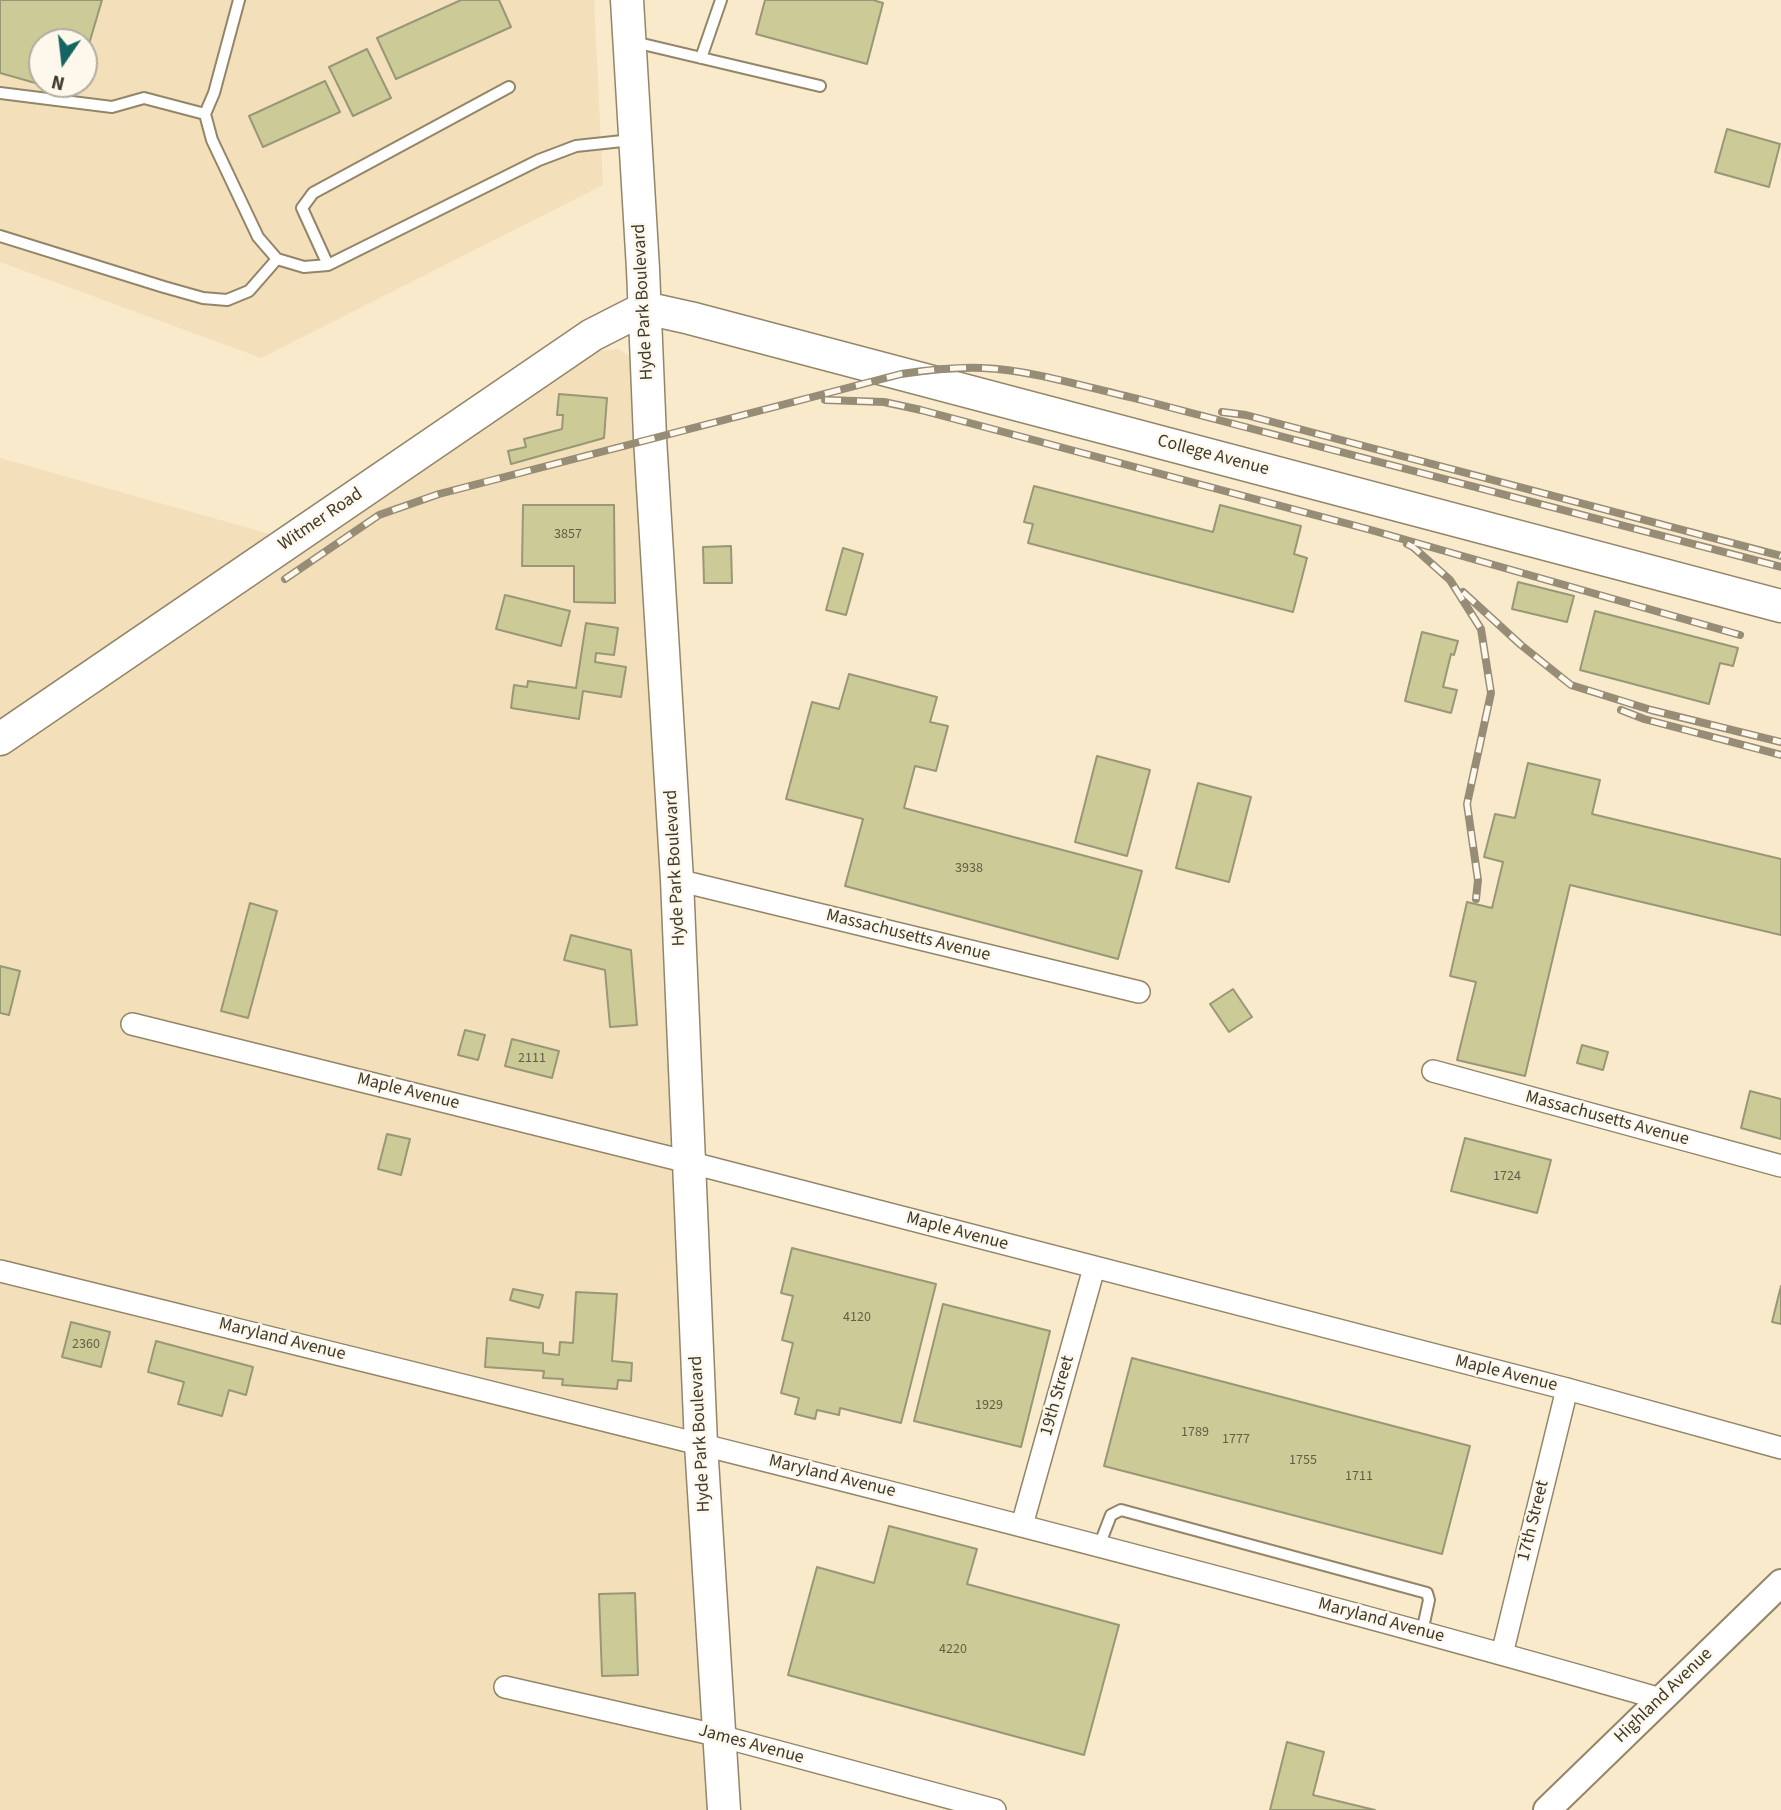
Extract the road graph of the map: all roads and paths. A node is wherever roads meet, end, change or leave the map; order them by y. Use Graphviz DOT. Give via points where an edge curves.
graph roads {
  1 [pos="239,0"];
  2 [pos="627,0"];
  3 [pos="721,0"];
  4 [pos="628,41"];
  5 [pos="701,58"];
  6 [pos="820,86"];
  7 [pos="509,87"];
  8 [pos="0,93"];
  9 [pos="205,114"];
  10 [pos="635,139"];
  11 [pos="0,236"];
  12 [pos="277,259"];
  13 [pos="328,265"];
  14 [pos="645,309"];
  15 [pos="1781,606"];
  16 [pos="0,739"];
  17 [pos="677,880"];
  18 [pos="1139,992"];
  19 [pos="132,1024"];
  20 [pos="1433,1072"];
  21 [pos="688,1162"];
  22 [pos="1781,1166"];
  23 [pos="1094,1268"];
  24 [pos="0,1271"];
  25 [pos="1567,1389"];
  26 [pos="701,1444"];
  27 [pos="1781,1448"];
  28 [pos="1022,1525"];
  29 [pos="1099,1546"];
  30 [pos="1781,1583"];
  31 [pos="1422,1632"];
  32 [pos="1502,1654"];
  33 [pos="505,1687"];
  34 [pos="1661,1699"];
  35 [pos="720,1736"];
  36 [pos="724,1810"];
  37 [pos="736,1810"];
  38 [pos="995,1810"];
  39 [pos="1547,1810"];
  1 -- 9 [label="lane"];
  2 -- 4 [label="main road, Hyde Park Boulevard"];
  3 -- 5 [label="lane"];
  4 -- 5 [label="lane"];
  4 -- 10 [label="main road, Hyde Park Boulevard"];
  5 -- 6 [label="lane"];
  7 -- 13 [label="lane" via="313,194 302,208"];
  8 -- 9 [label="lane" via="112,107 144,98"];
  9 -- 12 [label="lane" via="212,140 257,237"];
  10 -- 13 [label="lane" via="576,146 539,160"];
  10 -- 14 [label="main road, Hyde Park Boulevard"];
  11 -- 12 [label="lane" via="203,298 227,300 250,291"];
  12 -- 13 [label="lane" via="304,267"];
  14 -- 15 [label="main road, College Avenue"];
  14 -- 16 [label="main road, Witmer Road" via="592,335"];
  14 -- 17 [label="main road, Hyde Park Boulevard"];
  17 -- 18 [label="street, Massachusetts Avenue"];
  17 -- 21 [label="main road, Hyde Park Boulevard"];
  19 -- 21 [label="street, Maple Avenue"];
  20 -- 22 [label="street, Massachusetts Avenue"];
  21 -- 23 [label="street, Maple Avenue"];
  21 -- 26 [label="main road, Hyde Park Boulevard"];
  23 -- 25 [label="street, Maple Avenue"];
  23 -- 28 [label="street, 19th Street"];
  24 -- 26 [label="street, Maryland Avenue"];
  25 -- 27 [label="street, Maple Avenue"];
  25 -- 32 [label="street, 17th Street"];
  26 -- 28 [label="street, Maryland Avenue"];
  26 -- 35 [label="main road, Hyde Park Boulevard"];
  28 -- 29 [label="street, Maryland Avenue"];
  29 -- 31 [label="street, Maryland Avenue"];
  29 -- 31 [label="lane" via="1111,1515 1121,1510 1427,1593"];
  30 -- 34 [label="street, Highland Avenue"];
  31 -- 32 [label="street, Maryland Avenue"];
  32 -- 34 [label="street, Maryland Avenue"];
  33 -- 35 [label="street, James Avenue"];
  34 -- 39 [label="street, Highland Avenue"];
  35 -- 36 [label="main road, Hyde Park Boulevard"];
  35 -- 37 [label="main road, Hyde Park Boulevard"];
  35 -- 38 [label="street, James Avenue"];
}
